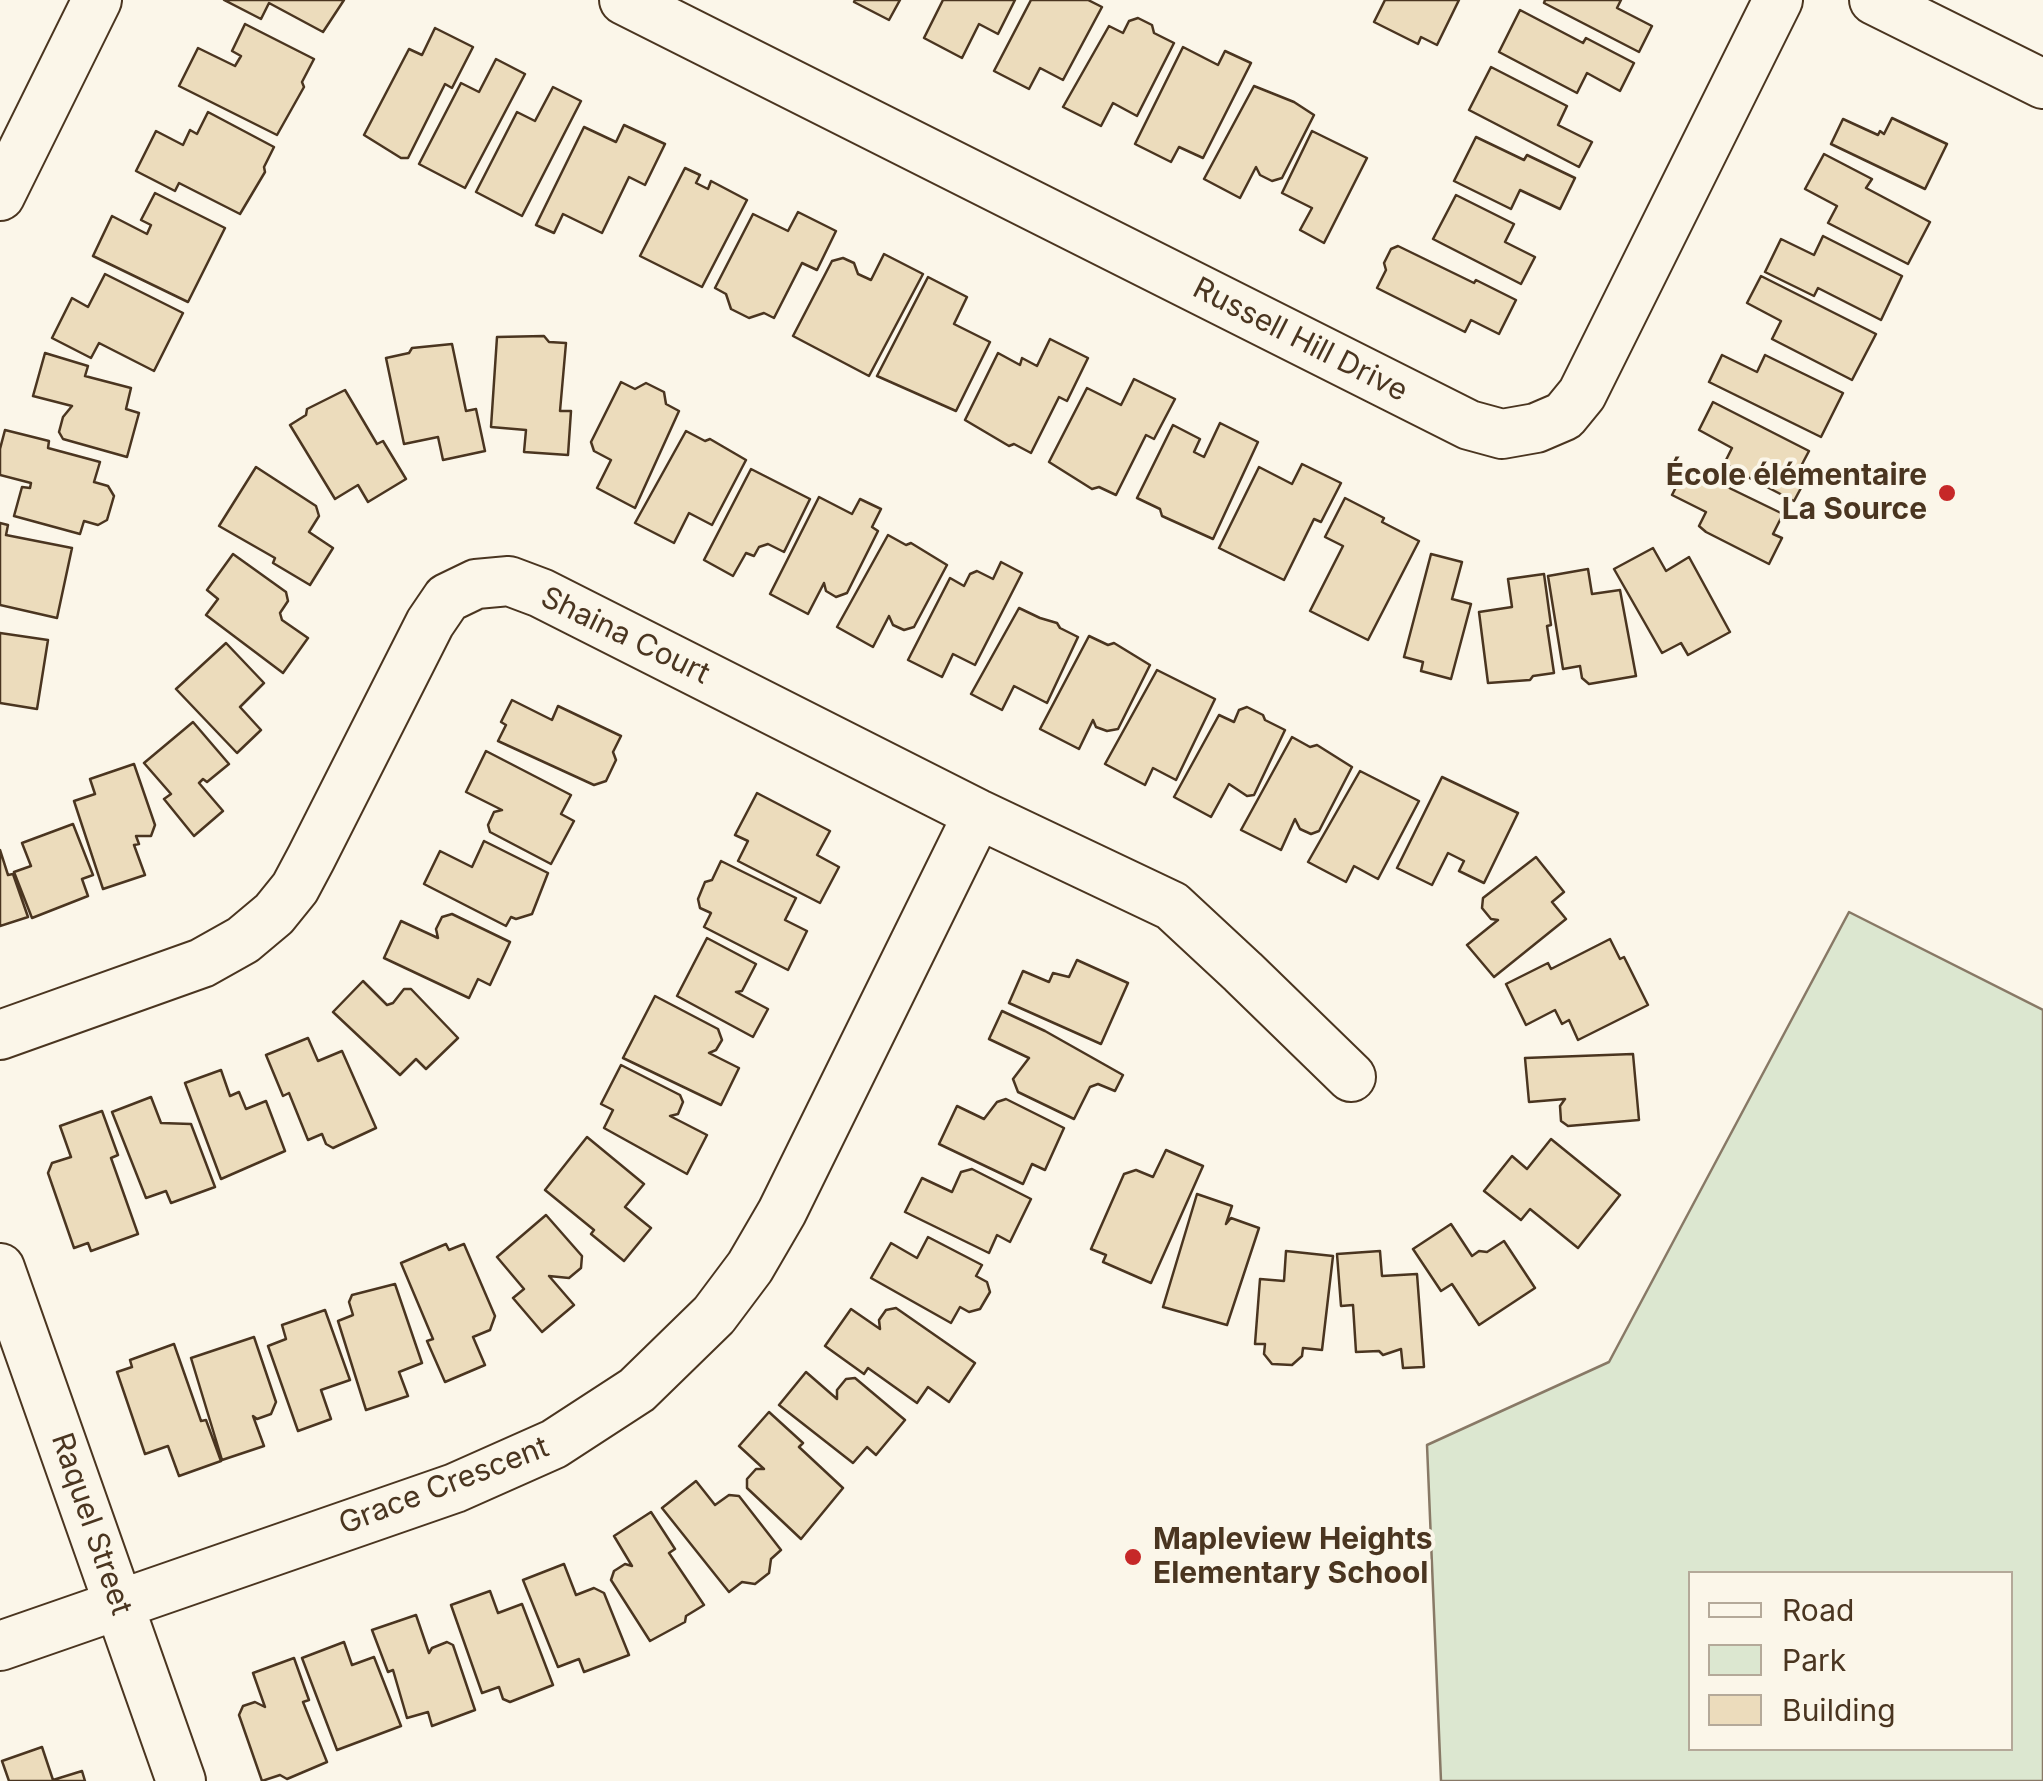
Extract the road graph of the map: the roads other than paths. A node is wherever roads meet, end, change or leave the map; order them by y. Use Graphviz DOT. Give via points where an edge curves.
graph roads {
  1 [pos="97,0"];
  2 [pos="624,0"];
  3 [pos="1778,0"];
  4 [pos="1874,0"];
  5 [pos="2043,84"];
  6 [pos="0,196"];
  7 [pos="978,814"];
  8 [pos="0,1035"];
  9 [pos="1351,1077"];
  10 [pos="0,1268"];
  11 [pos="119,1604"];
  12 [pos="0,1646"];
  13 [pos="181,1781"];
  1 -- 6 [label="street"];
  2 -- 3 [label="street, Russell Hill Drive" via="1468,425 1502,434 1564,416 1582,394"];
  4 -- 5 [label="street"];
  7 -- 8 [label="street, Shaina Court" via="542,593 509,581 476,584 447,598 430,623 295,888 274,914 202,963"];
  7 -- 9 [label="street, Shaina Court" via="1172,906"];
  7 -- 11 [label="street, Grace Crescent" via="782,1212 714,1315 674,1356 596,1419 508,1466"];
  10 -- 11 [label="street, Raquel Street"];
  11 -- 12 [label="street, Grace Crescent"];
  11 -- 13 [label="street, Raquel Street"];
}
